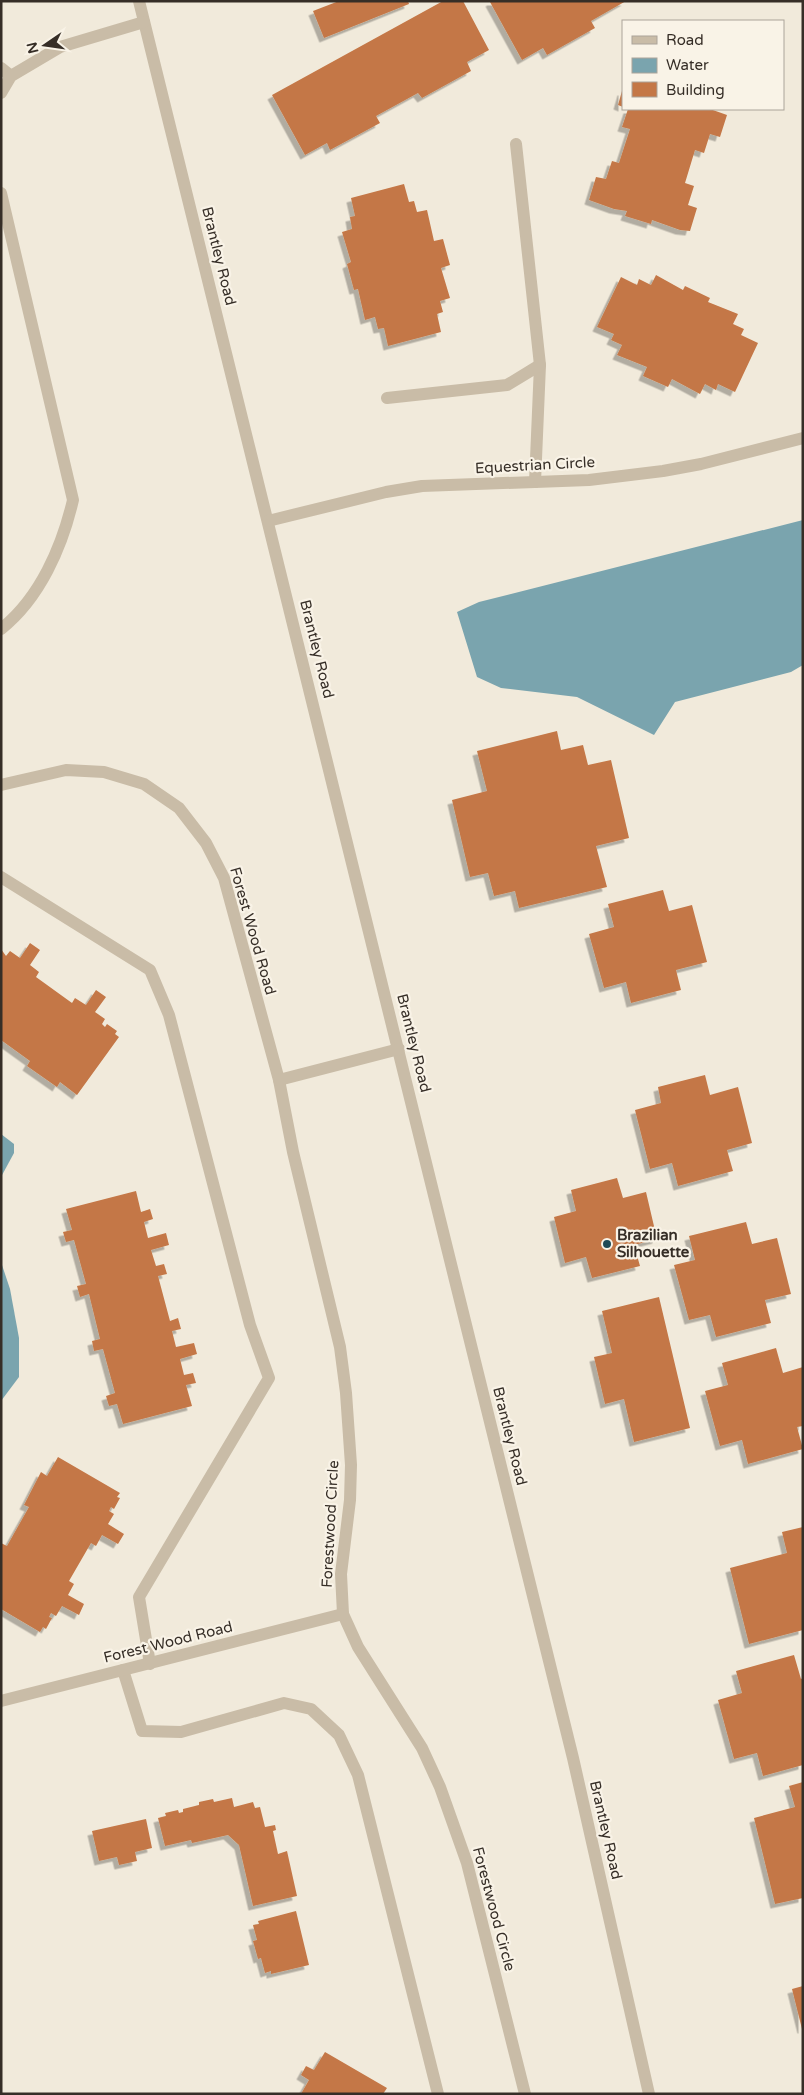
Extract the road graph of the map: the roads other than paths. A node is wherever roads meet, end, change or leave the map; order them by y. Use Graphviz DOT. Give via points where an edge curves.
graph roads {
  1 [pos="138,1"];
  2 [pos="144,22"];
  3 [pos="1,68"];
  4 [pos="11,76"];
  5 [pos="1,93"];
  6 [pos="516,144"];
  7 [pos="1,193"];
  8 [pos="540,365"];
  9 [pos="387,398"];
  10 [pos="803,438"];
  11 [pos="535,482"];
  12 [pos="268,520"];
  13 [pos="1,629"];
  14 [pos="1,785"];
  15 [pos="1,877"];
  16 [pos="398,1049"];
  17 [pos="279,1080"];
  18 [pos="343,1614"];
  19 [pos="150,1664"];
  20 [pos="123,1670"];
  21 [pos="1,1702"];
  22 [pos="438,2094"];
  23 [pos="525,2094"];
  24 [pos="649,2094"];
  1 -- 2 [label="street, Brantley Road"];
  2 -- 4 [label="street" via="60,47"];
  2 -- 12 [label="street, Brantley Road"];
  3 -- 4 [label="street"];
  4 -- 5 [label="street"];
  6 -- 8 [label="street"];
  7 -- 13 [label="street" via="74,500 58,550 39,584 13,620"];
  8 -- 9 [label="street" via="507,385"];
  8 -- 11 [label="street"];
  10 -- 11 [label="street, Equestrian Circle" via="663,471 588,480"];
  11 -- 12 [label="street, Equestrian Circle" via="422,486"];
  12 -- 16 [label="street, Brantley Road"];
  14 -- 17 [label="street, Forest Wood Road" via="66,770 104,772 144,784 179,808 206,843 224,878"];
  15 -- 19 [label="street" via="150,970 168,1015 250,1325 269,1378 139,1597"];
  16 -- 17 [label="street"];
  16 -- 24 [label="street, Brantley Road" via="573,1758"];
  17 -- 18 [label="street, Forestwood Circle" via="340,1347 345,1384 351,1465 341,1574"];
  18 -- 19 [label="street, Forest Wood Road"];
  18 -- 23 [label="street, Forestwood Circle" via="358,1647 422,1748 440,1787 467,1863"];
  19 -- 20 [label="street, Forest Wood Road"];
  20 -- 21 [label="street, Forest Wood Road"];
  20 -- 22 [label="street" via="142,1731 181,1732 284,1703 311,1708 339,1735 358,1775"];
}
